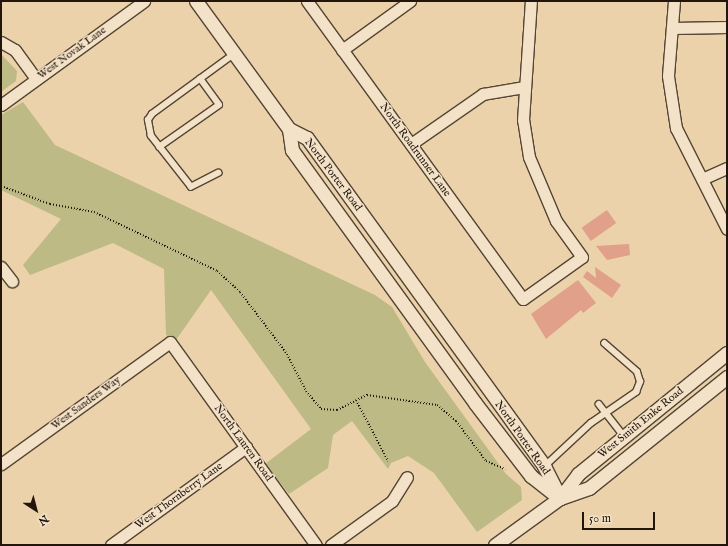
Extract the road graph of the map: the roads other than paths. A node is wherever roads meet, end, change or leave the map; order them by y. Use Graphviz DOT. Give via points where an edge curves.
graph roads {
  1 [pos="144,1"];
  2 [pos="196,1"];
  3 [pos="307,1"];
  4 [pos="410,1"];
  5 [pos="531,1"];
  6 [pos="674,1"];
  7 [pos="727,27"];
  8 [pos="672,28"];
  9 [pos="1,42"];
  10 [pos="342,50"];
  11 [pos="234,54"];
  12 [pos="36,79"];
  13 [pos="200,79"];
  14 [pos="524,87"];
  15 [pos="1,105"];
  16 [pos="289,129"];
  17 [pos="411,144"];
  18 [pos="159,147"];
  19 [pos="727,168"];
  20 [pos="218,173"];
  21 [pos="702,179"];
  22 [pos="727,229"];
  23 [pos="1,267"];
  24 [pos="12,281"];
  25 [pos="170,342"];
  26 [pos="605,344"];
  27 [pos="727,352"];
  28 [pos="727,377"];
  29 [pos="599,404"];
  30 [pos="606,411"];
  31 [pos="625,436"];
  32 [pos="246,447"];
  33 [pos="1,464"];
  34 [pos="544,466"];
  35 [pos="407,478"];
  36 [pos="560,498"];
  37 [pos="111,545"];
  38 [pos="316,545"];
  39 [pos="331,545"];
  40 [pos="495,545"];
  1 -- 12 [label="street, West Novak Lane"];
  2 -- 11 [label="street, North Porter Road"];
  3 -- 10 [label="street, North Roadrunner Lane"];
  4 -- 10 [label="street"];
  5 -- 14 [label="street"];
  6 -- 8 [label="street"];
  7 -- 8 [label="street"];
  8 -- 21 [label="street" via="668,76 671,104 676,128"];
  9 -- 12 [label="street" via="15,50"];
  10 -- 17 [label="street, North Roadrunner Lane"];
  11 -- 13 [label="lane"];
  11 -- 16 [label="street, North Porter Road"];
  12 -- 15 [label="street, West Novak Lane"];
  13 -- 18 [label="lane" via="152,114 148,125"];
  13 -- 18 [label="lane" via="219,105"];
  14 -- 17 [label="street" via="483,94"];
  14 -- 17 [label="street, North Roadrunner Lane" via="524,127 539,188 582,257 523,300"];
  16 -- 34 [label="street, North Porter Road" via="307,138"];
  16 -- 36 [label="street, North Porter Road" via="292,150 475,403 531,476"];
  18 -- 20 [label="lane" via="191,187"];
  19 -- 21 [label="street"];
  21 -- 22 [label="street"];
  23 -- 24 [label="street"];
  25 -- 32 [label="street, North Lauren Road"];
  25 -- 33 [label="street, West Sanders Way"];
  26 -- 30 [label="lane" via="629,364 640,382 636,392"];
  27 -- 31 [label="street, West Smith Enke Road"];
  28 -- 36 [label="street, West Smith Enke Road" via="589,488"];
  29 -- 30 [label="lane"];
  30 -- 31 [label="lane"];
  30 -- 34 [label="lane"];
  31 -- 36 [label="street, West Smith Enke Road" via="578,474"];
  32 -- 37 [label="street, West Thornberry Lane"];
  32 -- 38 [label="street, North Lauren Road"];
  34 -- 36 [label="street, North Porter Road"];
  35 -- 39 [label="street" via="392,501"];
  36 -- 40 [label="street, West Smith Enke Road"];
}
